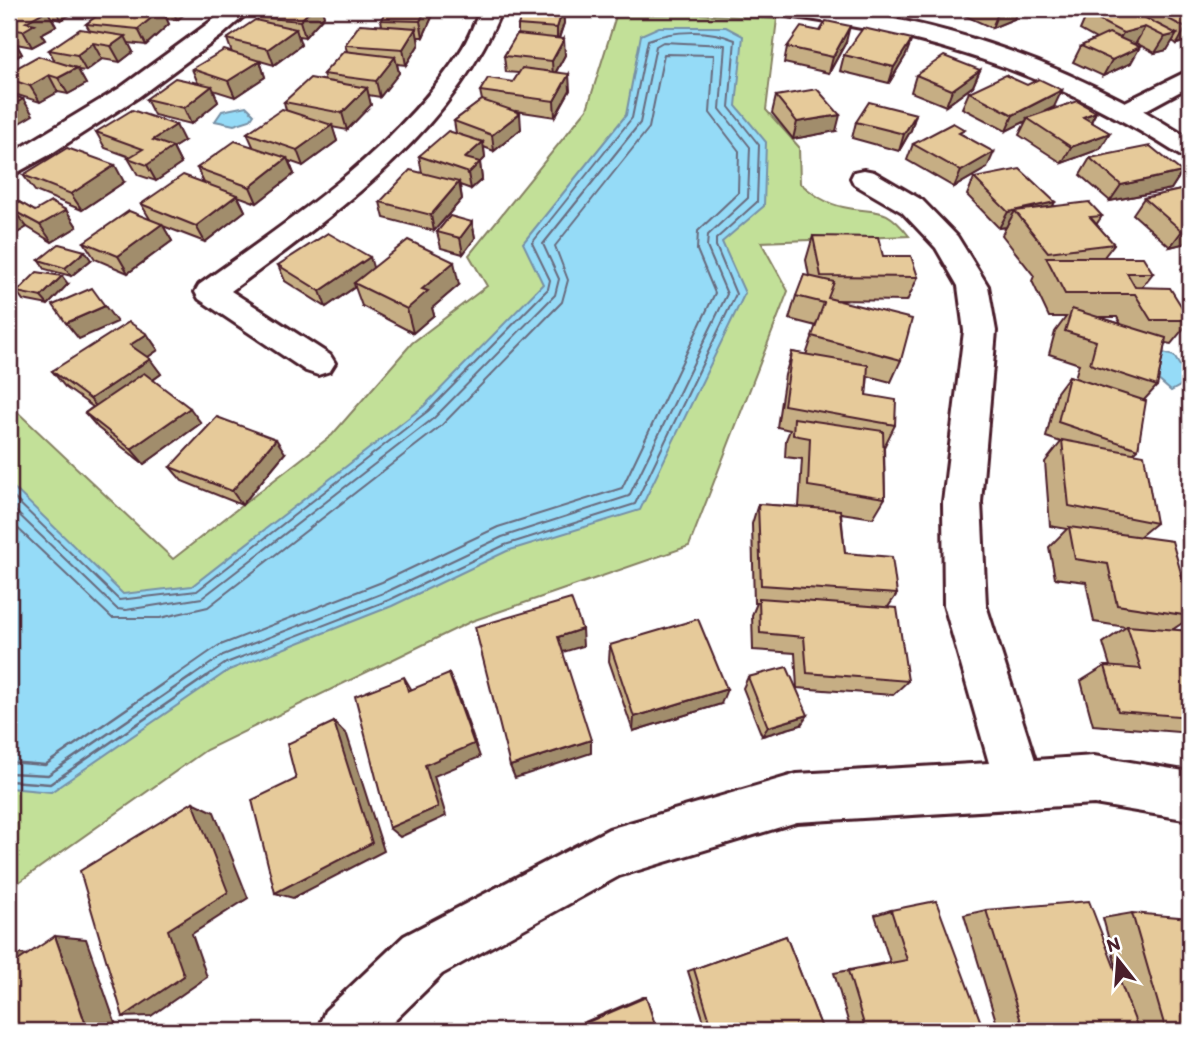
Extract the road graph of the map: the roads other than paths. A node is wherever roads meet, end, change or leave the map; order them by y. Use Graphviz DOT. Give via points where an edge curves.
graph roads {
  1 [pos="241,9"];
  2 [pos="491,9"];
  3 [pos="779,9"];
  4 [pos="1190,77"];
  5 [pos="1126,111"];
  6 [pos="1190,150"];
  7 [pos="9,166"];
  8 [pos="864,178"];
  9 [pos="318,363"];
  10 [pos="1019,784"];
  11 [pos="1190,796"];
  12 [pos="345,1031"];
  1 -- 7 [label="street" via="133,91"];
  2 -- 9 [label="street" via="470,55 438,99 380,160 300,227 210,292"];
  3 -- 5 [label="street" via="907,19 1093,92"];
  4 -- 5 [label="street"];
  5 -- 6 [label="street"];
  8 -- 10 [label="street" via="912,206 947,243 972,286 980,331 962,502 965,605"];
  10 -- 11 [label="street" via="1094,780"];
  10 -- 12 [label="street" via="797,798 608,854 423,955"];
}
